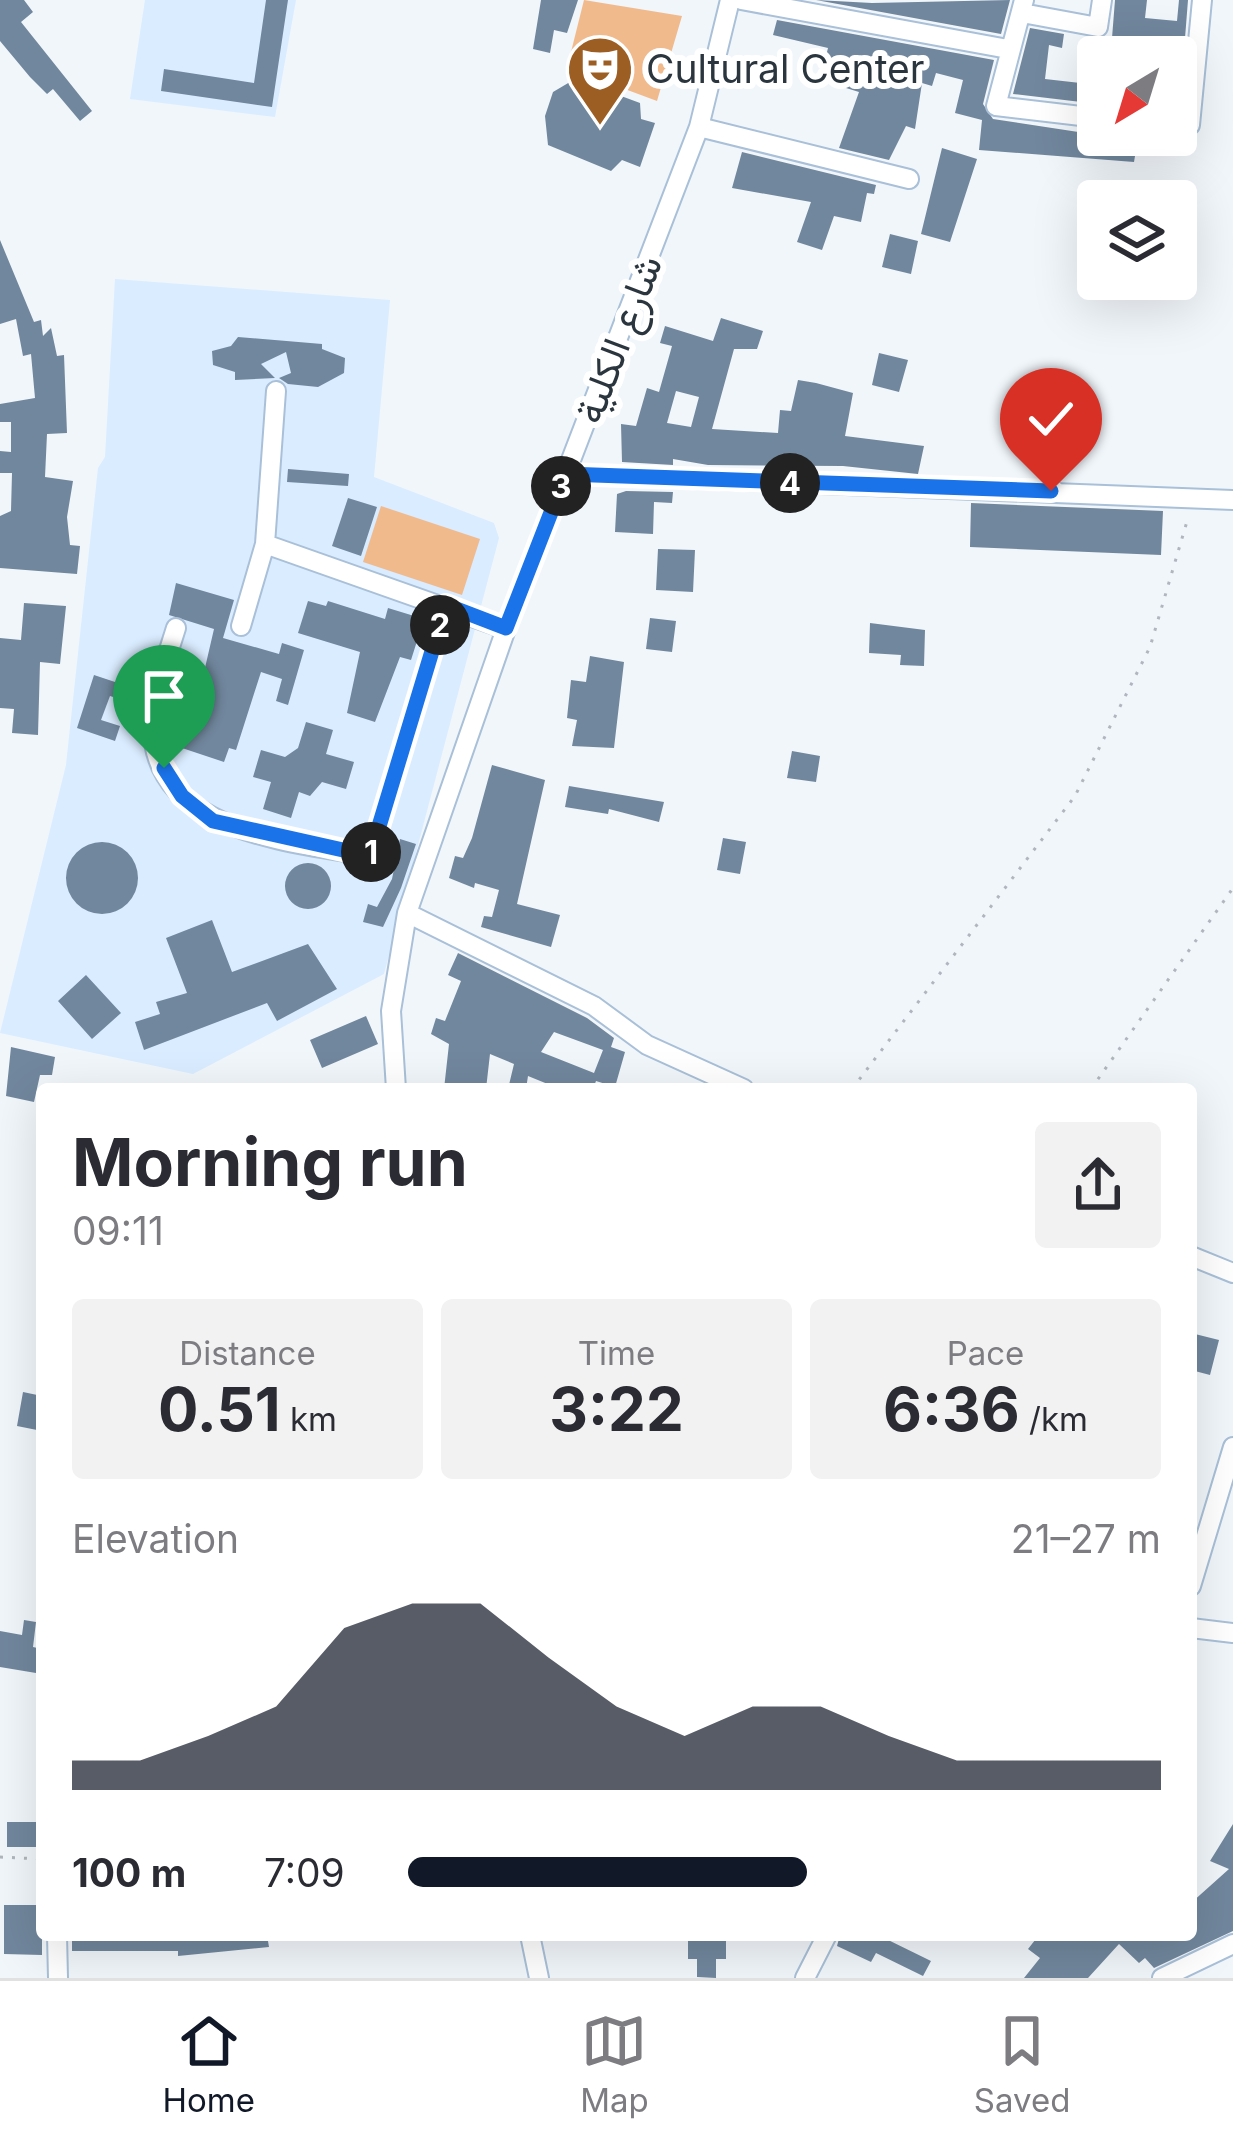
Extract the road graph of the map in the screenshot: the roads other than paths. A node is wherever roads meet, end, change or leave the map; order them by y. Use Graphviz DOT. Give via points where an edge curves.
graph roads {
  1 [pos="730,0"];
  2 [pos="741,0"];
  3 [pos="1102,0"];
  4 [pos="1202,0"];
  5 [pos="1023,6"];
  6 [pos="1008,49"];
  7 [pos="1197,52"];
  8 [pos="1077,116"];
  9 [pos="700,127"];
  10 [pos="909,179"];
  11 [pos="276,391"];
  12 [pos="566,474"];
  13 [pos="1233,500"];
  14 [pos="265,544"];
  15 [pos="446,605"];
  16 [pos="241,626"];
  17 [pos="176,628"];
  18 [pos="506,628"];
  19 [pos="407,913"];
  20 [pos="396,1083"];
  21 [pos="731,1083"];
  22 [pos="1197,1258"];
  23 [pos="1233,1273"];
  24 [pos="1233,1447"];
  25 [pos="1197,1566"];
  26 [pos="1197,1629"];
  27 [pos="1233,1633"];
  28 [pos="57,1941"];
  29 [pos="531,1941"];
  30 [pos="823,1941"];
  31 [pos="1233,1944"];
  32 [pos="58,1978"];
  33 [pos="538,1978"];
  34 [pos="805,1978"];
  35 [pos="1162,1978"];
  1 -- 9 [label="street, شارع الكلية"];
  2 -- 6 [label="street"];
  3 -- 5 [label="street" via="1098,26"];
  4 -- 7 [label="street"];
  5 -- 6 [label="street"];
  6 -- 8 [label="street" via="996,106"];
  9 -- 10 [label="street"];
  9 -- 12 [label="street, شارع الكلية"];
  11 -- 14 [label="street"];
  12 -- 13 [label="street"];
  12 -- 18 [label="street, شارع الكلية"];
  14 -- 15 [label="street"];
  14 -- 16 [label="street"];
  15 -- 17 [label="street" via="370,856 213,821 182,796 154,740"];
  15 -- 18 [label="street"];
  18 -- 19 [label="street, شارع الكلية"];
  19 -- 20 [label="street, شارع الكلية" via="391,1011"];
  19 -- 21 [label="street"];
  22 -- 23 [label="street"];
  24 -- 25 [label="street"];
  26 -- 27 [label="street"];
  28 -- 32 [label="street"];
  29 -- 33 [label="street"];
  30 -- 34 [label="street"];
  31 -- 35 [label="street"];
}
